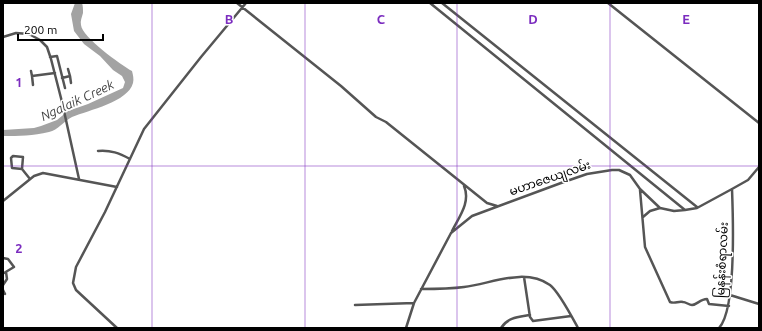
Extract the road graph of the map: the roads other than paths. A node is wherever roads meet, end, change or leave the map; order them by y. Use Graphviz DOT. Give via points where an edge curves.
graph roads {
  1 [pos="237,3"];
  2 [pos="246,3"];
  3 [pos="430,3"];
  4 [pos="442,3"];
  5 [pos="608,3"];
  6 [pos="243,7"];
  7 [pos="3,36"];
  8 [pos="50,57"];
  9 [pos="68,69"];
  10 [pos="31,71"];
  11 [pos="55,73"];
  12 [pos="32,76"];
  13 [pos="70,76"];
  14 [pos="62,78"];
  15 [pos="71,83"];
  16 [pos="33,85"];
  17 [pos="65,88"];
  18 [pos="759,123"];
  19 [pos="98,151"];
  20 [pos="130,159"];
  21 [pos="22,168"];
  22 [pos="759,168"];
  23 [pos="30,179"];
  24 [pos="79,179"];
  25 [pos="462,184"];
  26 [pos="117,187"];
  27 [pos="640,189"];
  28 [pos="732,189"];
  29 [pos="3,201"];
  30 [pos="497,206"];
  31 [pos="660,208"];
  32 [pos="697,208"];
  33 [pos="685,210"];
  34 [pos="643,217"];
  35 [pos="451,232"];
  36 [pos="3,258"];
  37 [pos="5,273"];
  38 [pos="524,277"];
  39 [pos="3,285"];
  40 [pos="421,289"];
  41 [pos="3,290"];
  42 [pos="5,294"];
  43 [pos="730,295"];
  44 [pos="414,303"];
  45 [pos="355,304"];
  46 [pos="759,304"];
  47 [pos="729,306"];
  48 [pos="530,315"];
  49 [pos="571,316"];
  50 [pos="117,328"];
  51 [pos="406,328"];
  52 [pos="501,328"];
  53 [pos="578,328"];
  54 [pos="719,328"];
  1 -- 6 [label="street"];
  2 -- 6 [label="street"];
  3 -- 33 [label="street"];
  4 -- 32 [label="street"];
  5 -- 18 [label="street"];
  6 -- 20 [label="street" via="144,129"];
  6 -- 25 [label="street"];
  7 -- 8 [label="street" via="24,33 35,36 44,43"];
  8 -- 11 [label="street"];
  8 -- 14 [label="street" via="57,56"];
  9 -- 13 [label="street"];
  10 -- 12 [label="street"];
  11 -- 12 [label="street"];
  11 -- 24 [label="street"];
  12 -- 16 [label="street"];
  13 -- 14 [label="street"];
  13 -- 15 [label="street"];
  14 -- 17 [label="street"];
  19 -- 20 [label="street" via="117,152"];
  20 -- 26 [label="street"];
  21 -- 21 [label="street" via="23,157 13,156 12,168"];
  21 -- 23 [label="street"];
  22 -- 28 [label="street" via="748,180"];
  23 -- 24 [label="street" via="43,173"];
  23 -- 29 [label="street"];
  24 -- 26 [label="street"];
  25 -- 30 [label="street" via="486,203"];
  25 -- 35 [label="street" via="467,194 466,200"];
  26 -- 50 [label="street" via="76,267 73,283 76,290"];
  27 -- 30 [label="street, မဟာဇေယျလမ်း" via="633,177 625,172 605,170"];
  27 -- 31 [label="street, မဟာဇေယျလမ်း"];
  27 -- 34 [label="street"];
  28 -- 32 [label="street"];
  28 -- 43 [label="street, မြနန်းစံရာလမ်း" via="734,248"];
  30 -- 35 [label="street, မဟာဇေယျလမ်း" via="472,216"];
  31 -- 33 [label="street"];
  31 -- 34 [label="street" via="650,211"];
  32 -- 33 [label="street"];
  34 -- 47 [label="street" via="645,247 670,302 691,305 707,299 709,304"];
  35 -- 40 [label="street"];
  36 -- 37 [label="street" via="8,259 13,265"];
  37 -- 39 [label="street" via="7,279"];
  38 -- 40 [label="street" via="444,290"];
  38 -- 48 [label="street"];
  38 -- 49 [label="street" via="551,286"];
  40 -- 44 [label="street"];
  41 -- 42 [label="street"];
  43 -- 46 [label="street"];
  43 -- 47 [label="street, မြနန်းစံရာလမ်း"];
  44 -- 45 [label="street"];
  44 -- 51 [label="street"];
  47 -- 54 [label="street, မြနန်းစံရာလမ်း"];
  48 -- 49 [label="street" via="535,321"];
  48 -- 52 [label="street" via="506,321"];
  49 -- 53 [label="street"];
}
